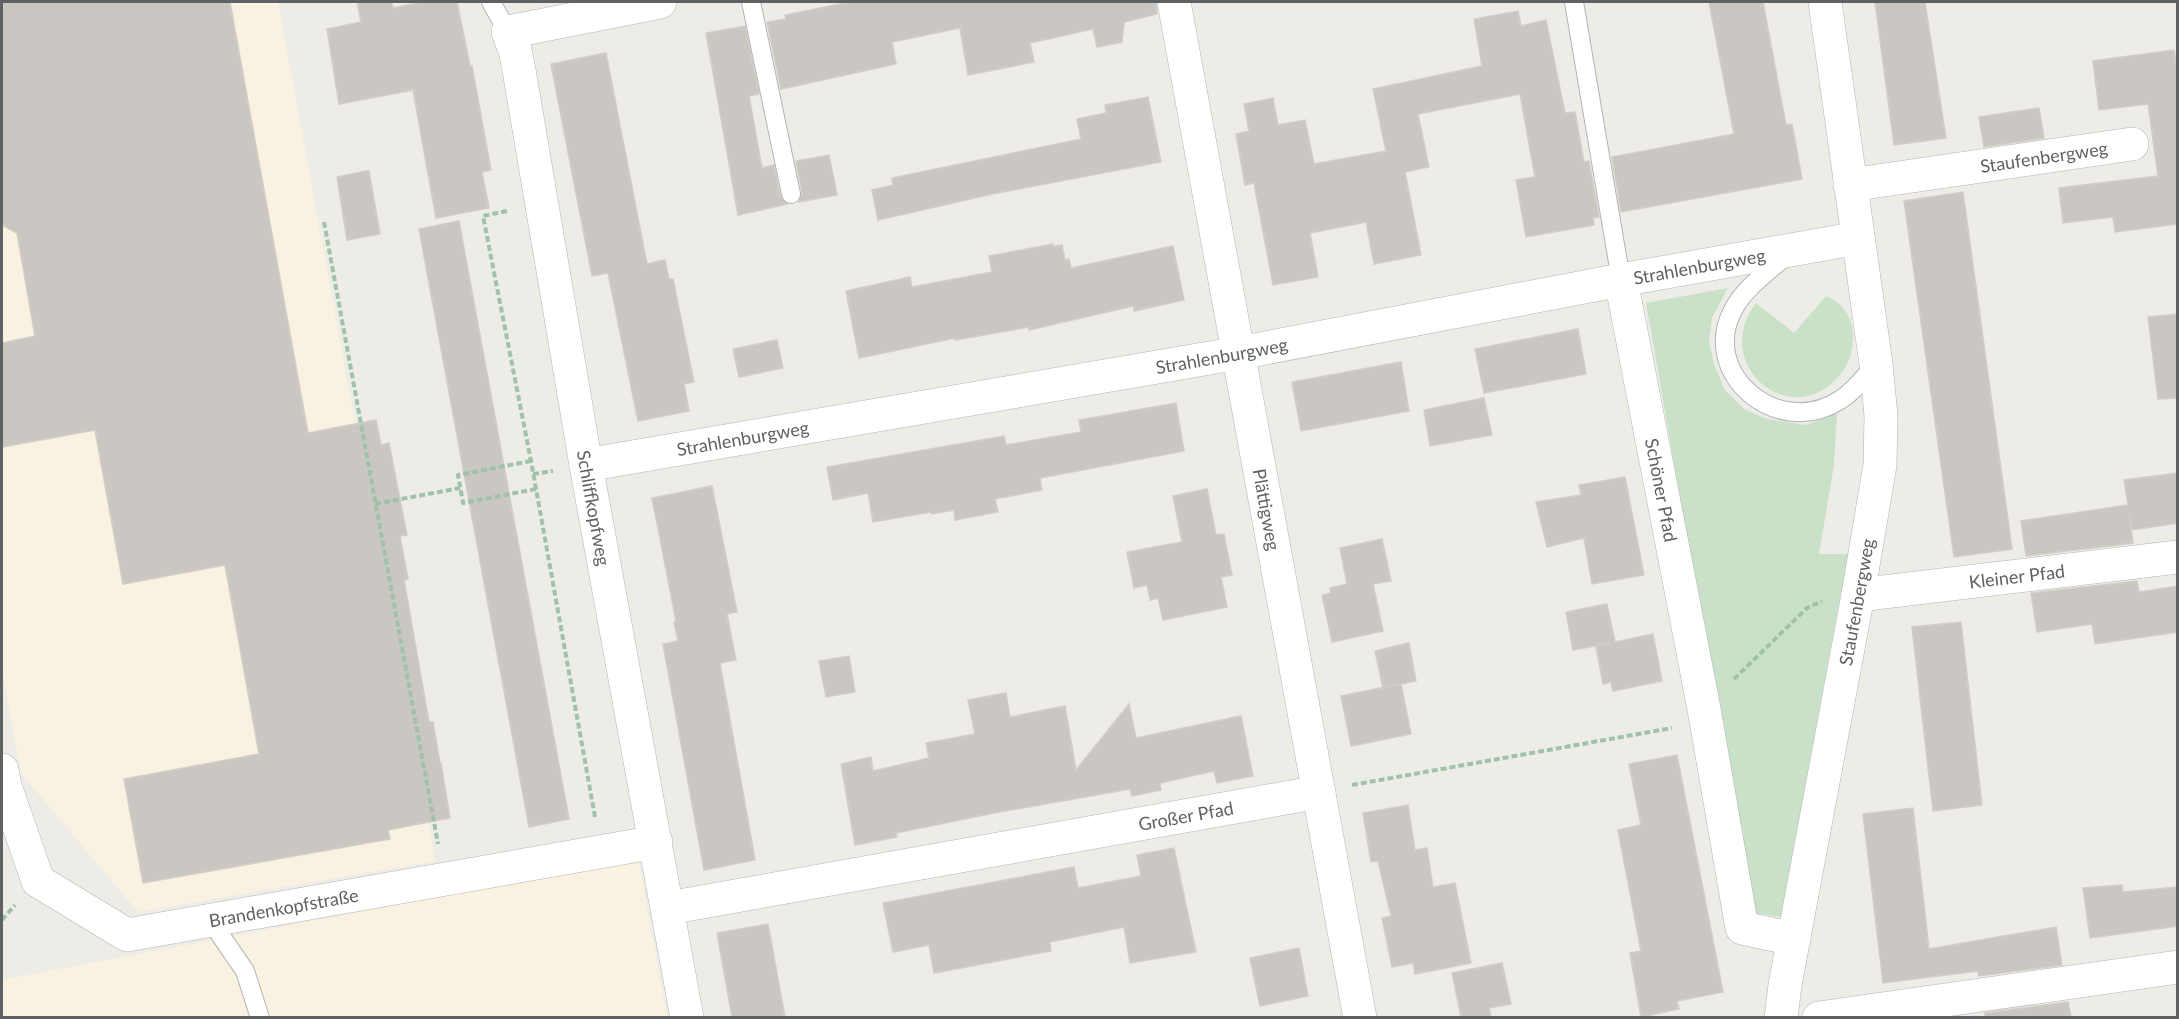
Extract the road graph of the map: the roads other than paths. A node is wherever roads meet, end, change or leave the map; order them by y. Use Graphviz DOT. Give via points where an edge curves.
graph roads {
  1 [pos="491,2"];
  2 [pos="660,2"];
  3 [pos="751,2"];
  4 [pos="1174,2"];
  5 [pos="1574,2"];
  6 [pos="1825,2"];
  7 [pos="508,32"];
  8 [pos="2132,144"];
  9 [pos="1850,185"];
  10 [pos="791,194"];
  11 [pos="1858,238"];
  12 [pos="1794,249"];
  13 [pos="1621,280"];
  14 [pos="1239,353"];
  15 [pos="1876,364"];
  16 [pos="586,465"];
  17 [pos="2178,557"];
  18 [pos="1858,595"];
  19 [pos="2,770"];
  20 [pos="1319,792"];
  21 [pos="656,842"];
  22 [pos="668,908"];
  23 [pos="210,920"];
  24 [pos="1794,939"];
  25 [pos="2178,967"];
  26 [pos="260,1017"];
  27 [pos="687,1017"];
  28 [pos="1360,1017"];
  29 [pos="1781,1017"];
  30 [pos="1819,1017"];
  1 -- 7 [label="lane, Schliffkopfweg"];
  2 -- 7 [label="street"];
  3 -- 10 [label="lane"];
  4 -- 14 [label="street, Plättigweg"];
  5 -- 13 [label="lane, Schöner Pfad"];
  6 -- 9 [label="street, Staufenbergweg"];
  7 -- 16 [label="street, Schliffkopfweg" via="515,51"];
  8 -- 9 [label="street, Staufenbergweg"];
  9 -- 11 [label="street, Staufenbergweg"];
  11 -- 12 [label="street, Strahlenburgweg"];
  11 -- 15 [label="street, Staufenbergweg"];
  12 -- 13 [label="street, Strahlenburgweg"];
  12 -- 15 [label="lane" via="1737,301 1731,312 1726,347 1741,385 1752,396 1781,411 1819,409 1840,400"];
  13 -- 14 [label="street, Strahlenburgweg"];
  13 -- 24 [label="street, Schöner Pfad" via="1742,928"];
  14 -- 16 [label="street, Strahlenburgweg"];
  14 -- 20 [label="street, Plättigweg"];
  15 -- 18 [label="street, Staufenbergweg" via="1880,465"];
  16 -- 21 [label="street, Schliffkopfweg"];
  17 -- 18 [label="street, Kleiner Pfad"];
  18 -- 24 [label="street, Staufenbergweg"];
  19 -- 23 [label="street, Brandenkopfstraße" via="38,881 128,935"];
  20 -- 22 [label="street, Großer Pfad"];
  20 -- 28 [label="street, Plättigweg"];
  21 -- 22 [label="street, Schliffkopfweg"];
  21 -- 23 [label="street, Brandenkopfstraße"];
  22 -- 27 [label="street, Schliffkopfweg"];
  23 -- 26 [label="lane" via="245,971"];
  24 -- 29 [label="street, Staufenbergweg"];
  25 -- 30 [label="street"];
}
